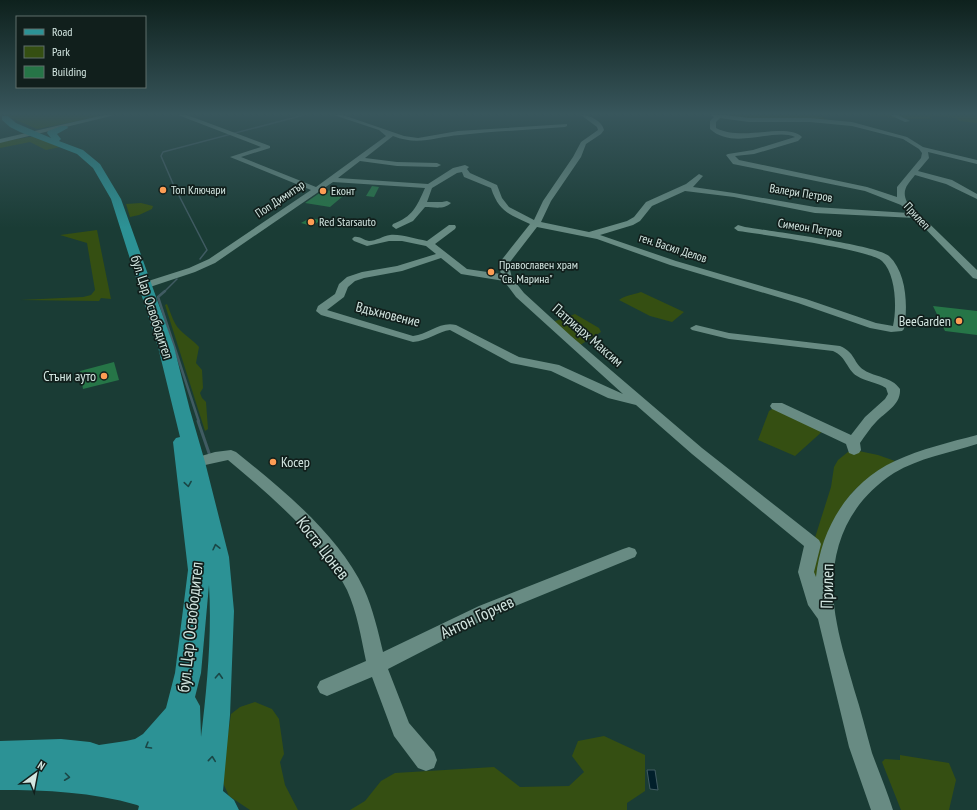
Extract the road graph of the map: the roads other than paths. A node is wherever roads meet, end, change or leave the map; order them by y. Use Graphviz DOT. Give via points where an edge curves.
graph roads {
  1 [pos="81,153"];
  2 [pos="88,153"];
  3 [pos="250,153"];
  4 [pos="368,153"];
  5 [pos="579,153"];
  6 [pos="748,153"];
  7 [pos="925,153"];
  8 [pos="940,153"];
  9 [pos="359,159"];
  10 [pos="977,162"];
  11 [pos="437,165"];
  12 [pos="470,166"];
  13 [pos="456,170"];
  14 [pos="914,172"];
  15 [pos="698,176"];
  16 [pos="332,179"];
  17 [pos="429,187"];
  18 [pos="684,188"];
  19 [pos="317,190"];
  20 [pos="977,197"];
  21 [pos="116,199"];
  22 [pos="447,203"];
  23 [pos="904,203"];
  24 [pos="423,204"];
  25 [pos="916,216"];
  26 [pos="536,224"];
  27 [pos="396,226"];
  28 [pos="452,227"];
  29 [pos="738,228"];
  30 [pos="590,235"];
  31 [pos="357,239"];
  32 [pos="429,244"];
  33 [pos="442,255"];
  34 [pos="977,276"];
  35 [pos="507,278"];
  36 [pos="146,285"];
  37 [pos="696,328"];
  38 [pos="898,329"];
  39 [pos="641,402"];
  40 [pos="777,406"];
  41 [pos="183,417"];
  42 [pos="977,439"];
  43 [pos="205,459"];
  44 [pos="629,553"];
  45 [pos="827,617"];
  46 [pos="377,665"];
  47 [pos="188,673"];
  48 [pos="327,687"];
  49 [pos="180,706"];
  50 [pos="0,755"];
  51 [pos="90,756"];
  52 [pos="426,760"];
  53 [pos="0,776"];
  54 [pos="182,803"];
  55 [pos="882,810"];
  1 -- 21 [label="main road, бул. Цар Освободител" via="97,166"];
  2 -- 21 [label="main road, бул. Цар Освободител" via="96,159 115,186"];
  3 -- 19 [label="street" via="234,157"];
  4 -- 9 [label="street, Поп Димитър"];
  5 -- 26 [label="street" via="547,201"];
  6 -- 23 [label="street" via="730,155 736,162 866,189"];
  7 -- 14 [label="street, Прилеп" via="925,158"];
  8 -- 10 [label="street"];
  9 -- 11 [label="street" via="397,164"];
  9 -- 16 [label="street, Поп Димитър"];
  12 -- 13 [label="street"];
  13 -- 17 [label="street"];
  13 -- 26 [label="street, ген. Васил Делов" via="464,170 467,175 494,187 506,209"];
  14 -- 20 [label="street" via="949,182"];
  14 -- 23 [label="street, Прилеп" via="901,187 900,196"];
  15 -- 18 [label="street" via="692,184"];
  16 -- 17 [label="street"];
  16 -- 19 [label="street, Поп Димитър"];
  17 -- 24 [label="street"];
  18 -- 25 [label="street, Валери Петров" via="816,210"];
  18 -- 30 [label="street" via="648,204 638,219"];
  19 -- 36 [label="street, Поп Димитър" via="203,266"];
  21 -- 36 [label="main road, бул. Цар Освободител"];
  22 -- 24 [label="street"];
  23 -- 25 [label="street, Прилеп"];
  24 -- 27 [label="street" via="420,211 406,223"];
  25 -- 34 [label="street, Прилеп"];
  26 -- 30 [label="street, ген. Васил Делов"];
  26 -- 35 [label="street" via="505,262"];
  28 -- 32 [label="street"];
  29 -- 38 [label="street, Симеон Петров" via="839,244 878,254 890,263 897,281 902,307"];
  30 -- 38 [label="street, ген. Васил Делов" via="874,326"];
  31 -- 32 [label="street" via="374,244 394,238"];
  32 -- 33 [label="street"];
  33 -- 35 [label="street" via="464,272"];
  33 -- 39 [label="street, Вдъхновение" via="399,269 351,279 343,286 340,295 321,311 413,339 427,337 440,328 452,327 514,360 555,368 613,395"];
  35 -- 39 [label="street, Патриарх Максим" via="520,295"];
  36 -- 41 [label="main road, бул. Цар Освободител" via="173,372"];
  37 -- 40 [label="street" via="729,336 836,348 848,354 856,370 861,374 887,383 895,392 887,406 871,419 854,446"];
  39 -- 45 [label="street, Патриарх Максим" via="726,475 813,544 806,572 817,605"];
  41 -- 43 [label="main road, бул. Цар Освободител"];
  41 -- 47 [label="main road, бул. Цар Освободител, one-way" via="182,450 199,570"];
  42 -- 45 [label="street, Прилеп" via="901,463 876,479 857,496 836,525 828,553 824,579"];
  43 -- 46 [label="street, Коста Цонев" via="231,455 269,486 314,531 340,564 354,589 364,612"];
  54 -- 43 [label="main road, бул. Цар Освободител, one-way" via="217,715 222,611 218,557"];
  44 -- 46 [label="street, Антон Горчев" via="485,611"];
  45 -- 55 [label="street, Прилеп" via="860,748"];
  46 -- 48 [label="street, Антон Горчев"];
  46 -- 52 [label="street, Коста Цонев" via="401,729"];
  47 -- 49 [label="main road, бул. Цар Освободител"];
  47 -- 54 [label="main road"];
  49 -- 51 [label="main road, one-way" via="165,732 143,749 120,757"];
  49 -- 54 [label="main road, бул. Цар Освободител"];
  50 -- 51 [label="main road" via="61,753"];
  51 -- 54 [label="main road"];
  53 -- 54 [label="main road, one-way" via="56,776 95,781"];
}
